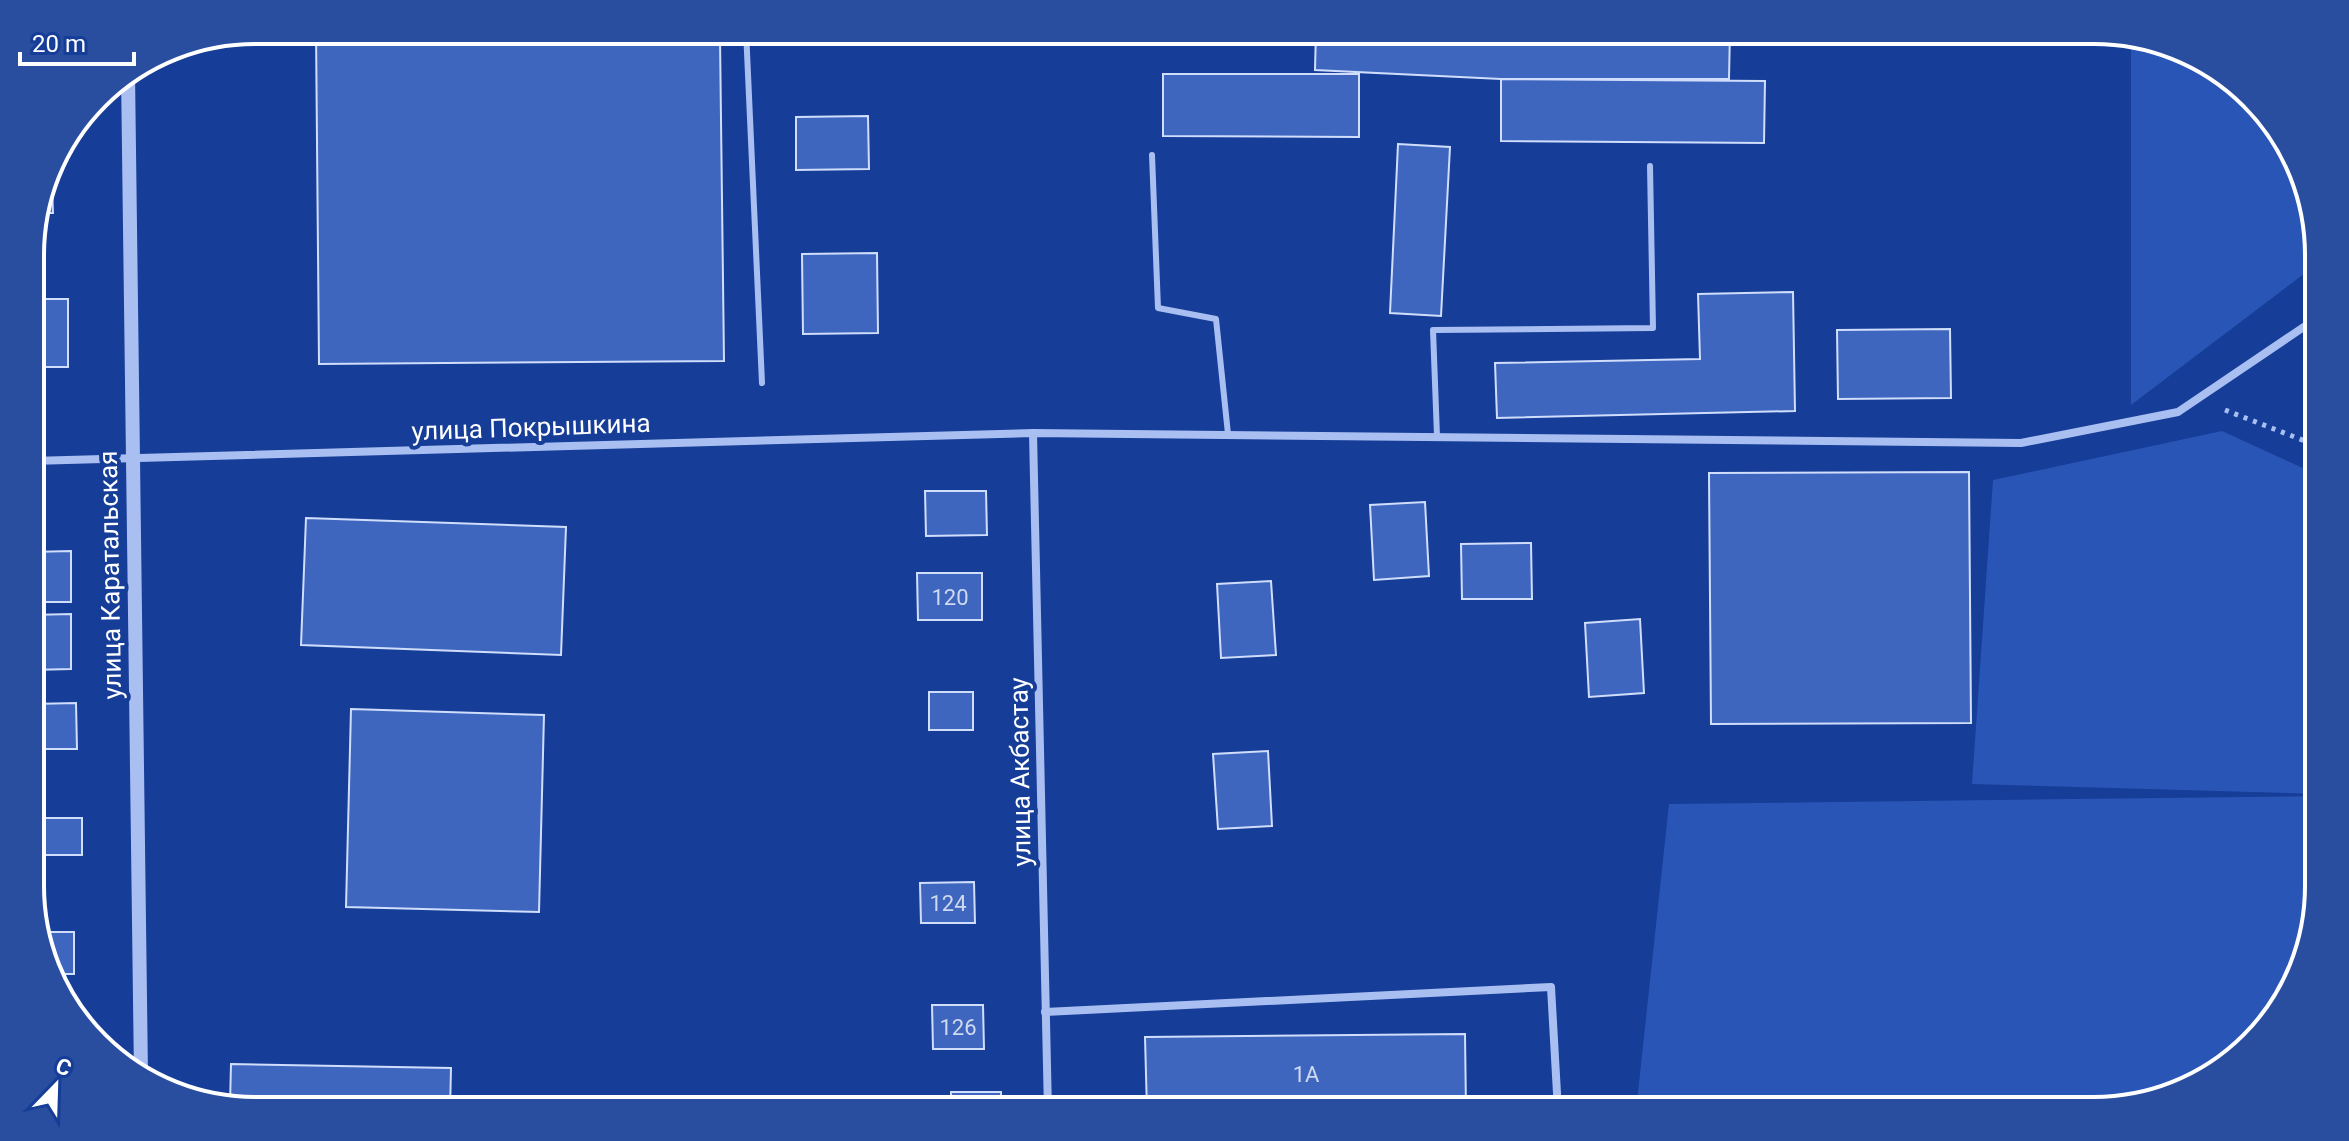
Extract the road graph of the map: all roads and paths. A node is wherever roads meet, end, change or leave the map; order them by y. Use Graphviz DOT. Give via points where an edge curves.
graph roads {
  1 [pos="747,44"];
  2 [pos="128,87"];
  3 [pos="1152,155"];
  4 [pos="1650,166"];
  5 [pos="2305,326"];
  6 [pos="762,383"];
  7 [pos="2198,399"];
  8 [pos="1033,433"];
  9 [pos="1228,434"];
  10 [pos="1437,436"];
  11 [pos="2305,441"];
  12 [pos="133,459"];
  13 [pos="44,461"];
  14 [pos="1045,1012"];
  15 [pos="141,1063"];
  16 [pos="1048,1097"];
  17 [pos="1557,1097"];
  1 -- 6 [label="lane"];
  2 -- 12 [label="street, улица Каратальская"];
  3 -- 9 [label="lane" via="1158,308 1216,319"];
  4 -- 10 [label="lane" via="1653,328 1433,330"];
  5 -- 7 [label="street, улица Покрышкина"];
  7 -- 10 [label="street, улица Покрышкина" via="2178,412 2021,443"];
  7 -- 11 [label="path"];
  8 -- 9 [label="street, улица Покрышкина"];
  8 -- 12 [label="street, улица Покрышкина"];
  8 -- 14 [label="street, улица Акбастау"];
  9 -- 10 [label="street, улица Покрышкина"];
  12 -- 13 [label="street, улица Покрышкина"];
  12 -- 15 [label="street, улица Каратальская"];
  14 -- 16 [label="street, улица Акбастау"];
  14 -- 17 [label="street" via="1551,987"];
}
